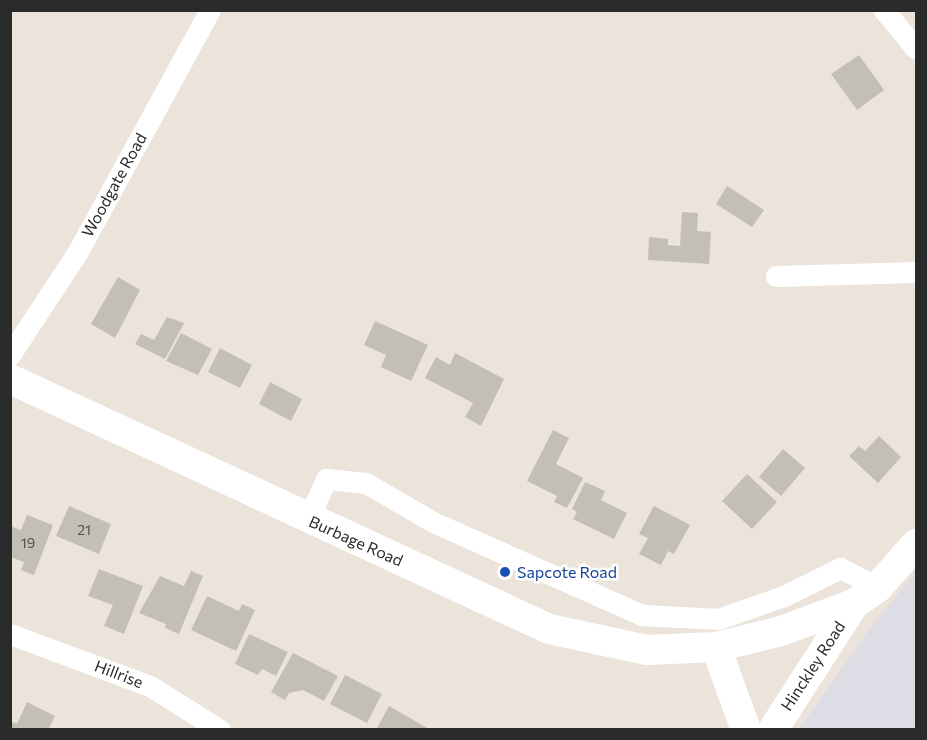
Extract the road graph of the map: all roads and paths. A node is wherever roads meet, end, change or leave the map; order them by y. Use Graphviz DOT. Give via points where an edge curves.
graph roads {
  1 [pos="210,10"];
  2 [pos="884,10"];
  3 [pos="916,49"];
  4 [pos="916,272"];
  5 [pos="776,276"];
  6 [pos="10,355"];
  7 [pos="10,379"];
  8 [pos="308,520"];
  9 [pos="916,544"];
  10 [pos="866,595"];
  11 [pos="10,634"];
  12 [pos="716,647"];
  13 [pos="220,729"];
  14 [pos="746,729"];
  15 [pos="773,729"];
  1 -- 6 [label="street, Woodgate Road" via="77,253"];
  2 -- 3 [label="street"];
  4 -- 5 [label="street"];
  7 -- 8 [label="main road, Burbage Road"];
  8 -- 10 [label="street" via="326,479 366,483 433,522 642,615 718,619 784,596 840,568"];
  8 -- 12 [label="main road, Burbage Road" via="549,629 647,650"];
  9 -- 10 [label="main road"];
  10 -- 12 [label="main road" via="781,631"];
  10 -- 15 [label="main road, Hinckley Road"];
  11 -- 13 [label="street, Hillrise" via="150,686"];
  12 -- 14 [label="main road"];
}
